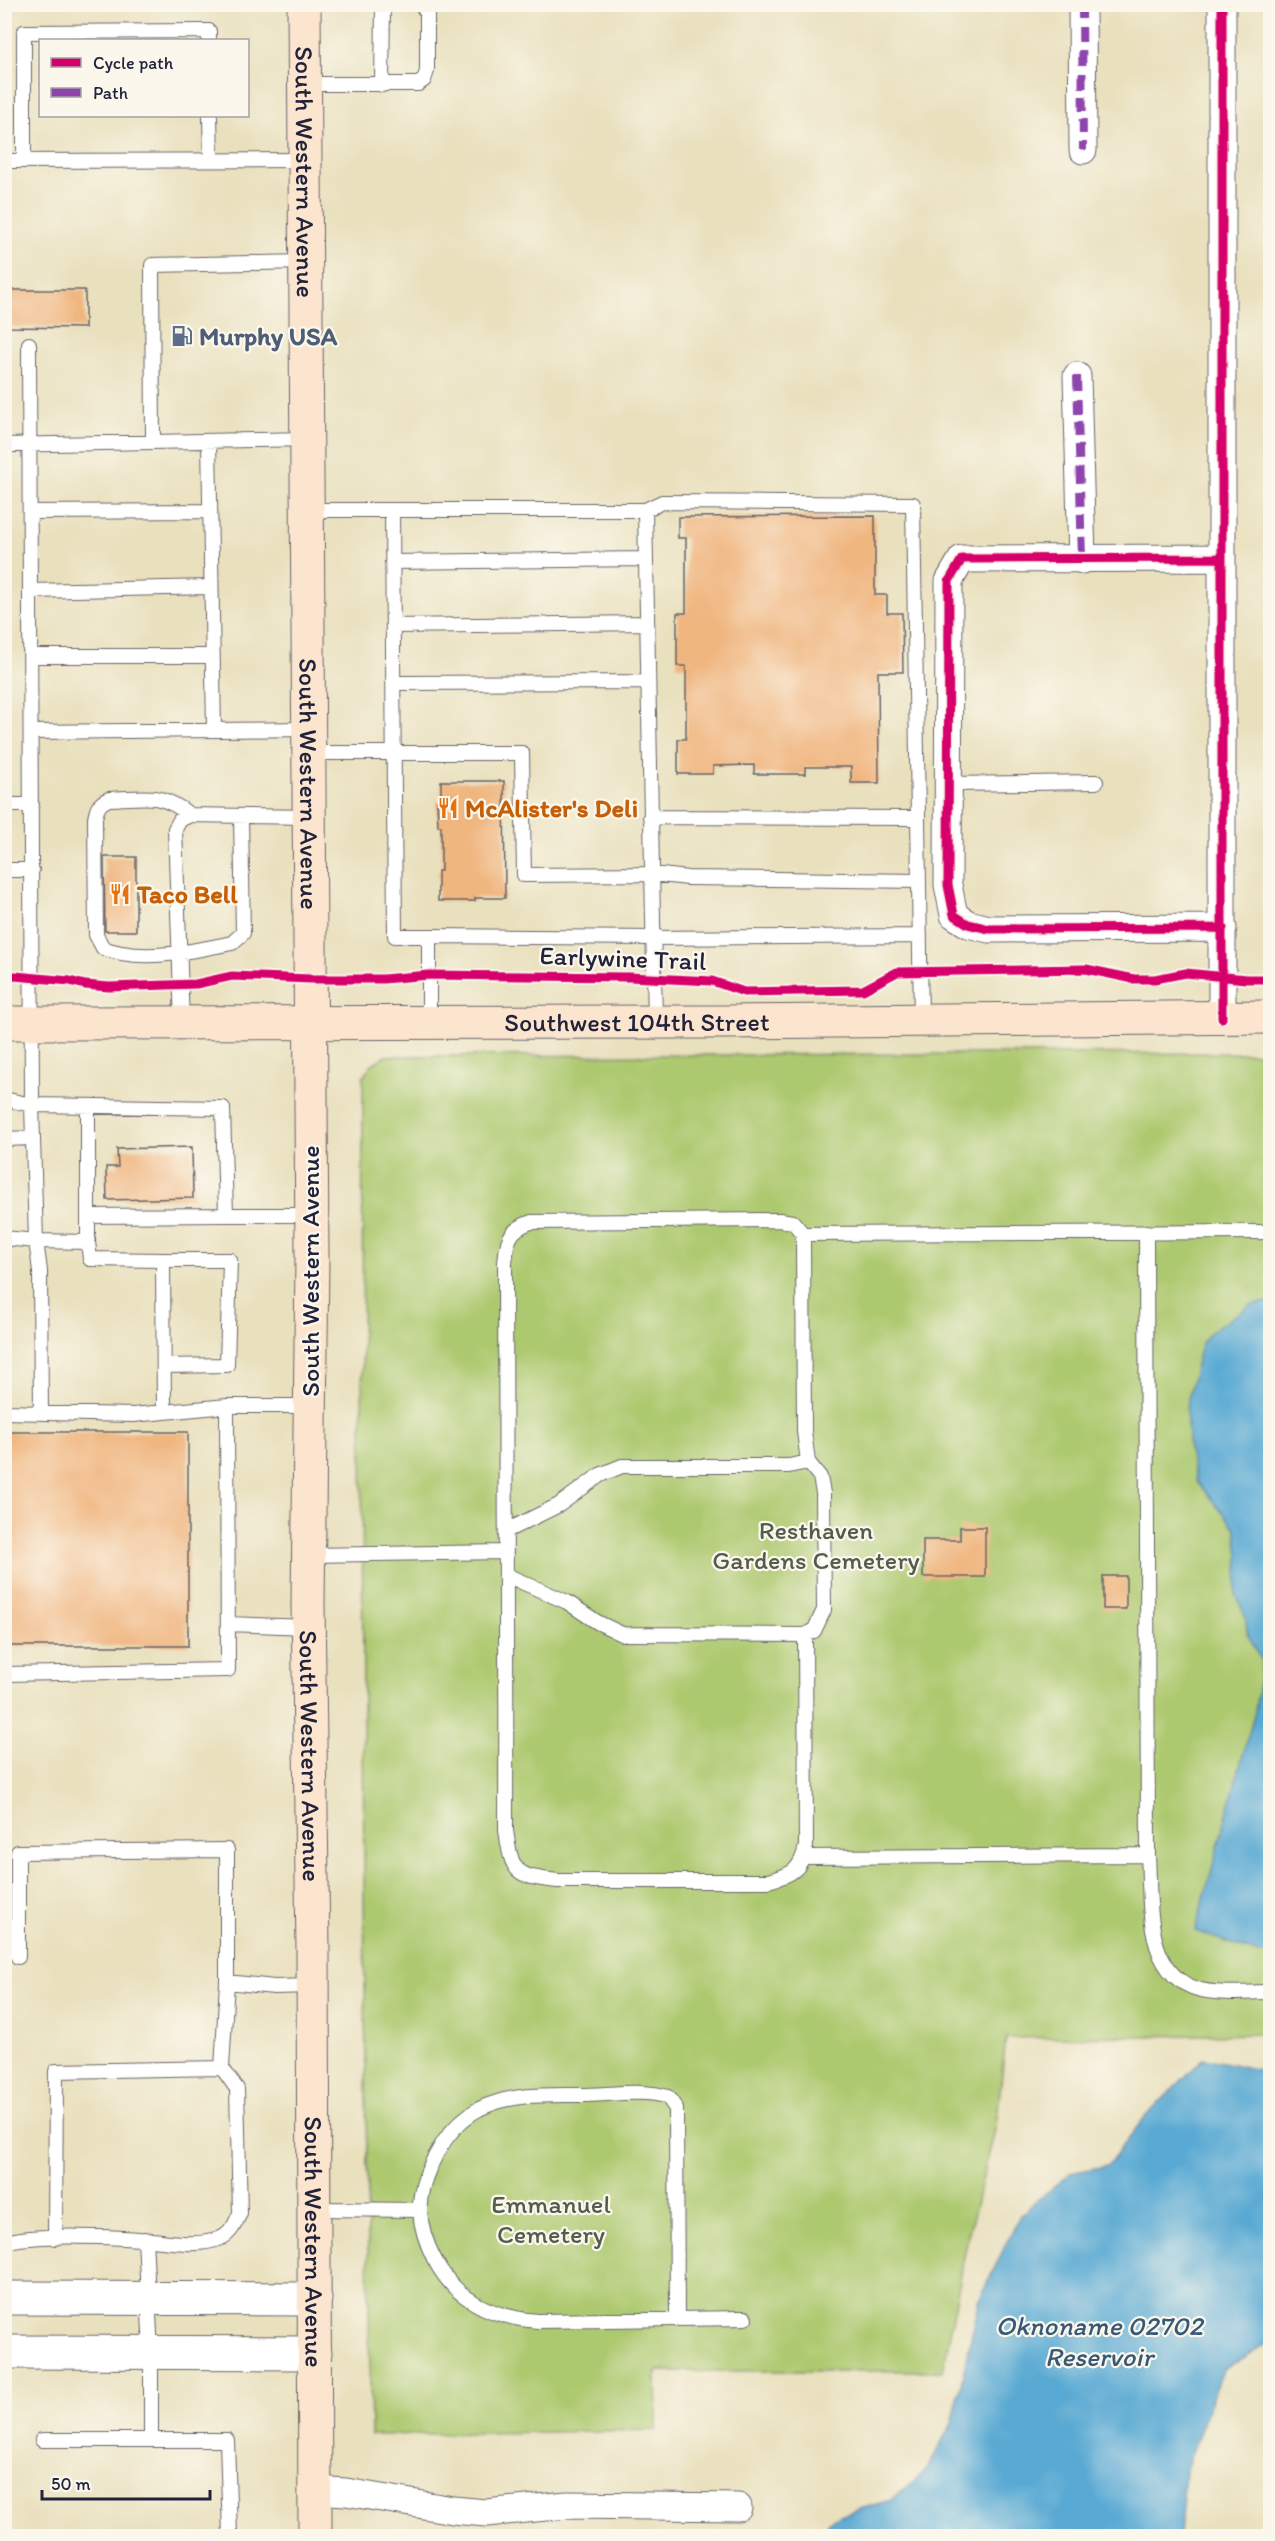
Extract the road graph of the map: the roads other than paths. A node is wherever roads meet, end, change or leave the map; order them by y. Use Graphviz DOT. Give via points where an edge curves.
graph roads {
  1 [pos="304,4"];
  2 [pos="383,4"];
  3 [pos="421,4"];
  4 [pos="1082,4"];
  5 [pos="1222,4"];
  6 [pos="209,39"];
  7 [pos="304,84"];
  8 [pos="382,85"];
  9 [pos="210,117"];
  10 [pos="1083,150"];
  11 [pos="211,159"];
  12 [pos="305,160"];
  13 [pos="4,161"];
  14 [pos="24,161"];
  15 [pos="306,262"];
  16 [pos="29,344"];
  17 [pos="1077,376"];
  18 [pos="307,439"];
  19 [pos="209,441"];
  20 [pos="153,442"];
  21 [pos="30,444"];
  22 [pos="4,445"];
  23 [pos="308,510"];
  24 [pos="392,510"];
  25 [pos="645,510"];
  26 [pos="210,511"];
  27 [pos="30,512"];
  28 [pos="1222,558"];
  29 [pos="645,559"];
  30 [pos="1082,560"];
  31 [pos="392,562"];
  32 [pos="212,587"];
  33 [pos="31,591"];
  34 [pos="647,623"];
  35 [pos="393,626"];
  36 [pos="31,656"];
  37 [pos="212,656"];
  38 [pos="648,682"];
  39 [pos="394,683"];
  40 [pos="214,730"];
  41 [pos="32,732"];
  42 [pos="309,741"];
  43 [pos="394,754"];
  44 [pos="1096,782"];
  45 [pos="949,784"];
  46 [pos="4,805"];
  47 [pos="32,805"];
  48 [pos="190,815"];
  49 [pos="242,816"];
  50 [pos="310,817"];
  51 [pos="650,817"];
  52 [pos="918,818"];
  53 [pos="4,870"];
  54 [pos="32,870"];
  55 [pos="651,874"];
  56 [pos="919,881"];
  57 [pos="1223,928"];
  58 [pos="429,936"];
  59 [pos="920,936"];
  60 [pos="653,938"];
  61 [pos="179,953"];
  62 [pos="1270,1017"];
  63 [pos="1222,1018"];
  64 [pos="921,1021"];
  65 [pos="655,1022"];
  66 [pos="19,1023"];
  67 [pos="182,1023"];
  68 [pos="429,1023"];
  69 [pos="311,1024"];
  70 [pos="4,1099"];
  71 [pos="32,1105"];
  72 [pos="88,1106"];
  73 [pos="33,1138"];
  74 [pos="4,1139"];
  75 [pos="225,1215"];
  76 [pos="312,1215"];
  77 [pos="88,1216"];
  78 [pos="1146,1232"];
  79 [pos="1270,1232"];
  80 [pos="803,1234"];
  81 [pos="4,1238"];
  82 [pos="36,1241"];
  83 [pos="88,1242"];
  84 [pos="163,1260"];
  85 [pos="164,1366"];
  86 [pos="227,1406"];
  87 [pos="309,1406"];
  88 [pos="4,1412"];
  89 [pos="164,1412"];
  90 [pos="41,1413"];
  91 [pos="808,1462"];
  92 [pos="506,1531"];
  93 [pos="506,1552"];
  94 [pos="308,1555"];
  95 [pos="506,1575"];
  96 [pos="228,1624"];
  97 [pos="308,1626"];
  98 [pos="804,1635"];
  99 [pos="4,1674"];
  100 [pos="1149,1855"];
  101 [pos="804,1857"];
  102 [pos="18,1957"];
  103 [pos="227,1982"];
  104 [pos="313,1986"];
  105 [pos="1270,1992"];
  106 [pos="222,2068"];
  107 [pos="314,2209"];
  108 [pos="420,2210"];
  109 [pos="55,2238"];
  110 [pos="145,2239"];
  111 [pos="4,2243"];
  112 [pos="4,2298"];
  113 [pos="147,2298"];
  114 [pos="315,2299"];
  115 [pos="746,2318"];
  116 [pos="677,2319"];
  117 [pos="4,2352"];
  118 [pos="151,2352"];
  119 [pos="315,2353"];
  120 [pos="42,2440"];
  121 [pos="151,2440"];
  122 [pos="315,2490"];
  123 [pos="738,2507"];
  124 [pos="230,2536"];
  125 [pos="315,2536"];
  1 -- 7 [label="main road, South Western Avenue"];
  2 -- 8 [label="lane"];
  3 -- 8 [label="lane" via="427,13 424,80 412,86"];
  4 -- 10 [label="street"];
  5 -- 28 [label="street"];
  6 -- 14 [label="lane" via="209,31 24,32"];
  7 -- 8 [label="lane"];
  7 -- 12 [label="main road, South Western Avenue"];
  9 -- 11 [label="lane"];
  11 -- 12 [label="lane"];
  11 -- 14 [label="lane"];
  12 -- 15 [label="main road, South Western Avenue"];
  13 -- 14 [label="lane"];
  15 -- 18 [label="main road, South Western Avenue"];
  15 -- 20 [label="lane" via="152,265"];
  16 -- 21 [label="lane"];
  17 -- 30 [label="street"];
  18 -- 19 [label="lane"];
  18 -- 23 [label="main road, South Western Avenue"];
  19 -- 20 [label="lane"];
  19 -- 26 [label="lane"];
  20 -- 21 [label="lane"];
  21 -- 22 [label="lane"];
  21 -- 27 [label="lane"];
  23 -- 24 [label="lane"];
  23 -- 42 [label="main road, South Western Avenue"];
  24 -- 25 [label="lane"];
  24 -- 31 [label="lane"];
  25 -- 29 [label="lane"];
  25 -- 52 [label="lane" via="662,502 913,504"];
  26 -- 27 [label="lane"];
  26 -- 32 [label="lane"];
  27 -- 33 [label="lane"];
  28 -- 30 [label="street"];
  28 -- 57 [label="street"];
  29 -- 31 [label="lane"];
  29 -- 34 [label="lane"];
  30 -- 45 [label="street" via="962,559 949,581"];
  31 -- 35 [label="lane"];
  32 -- 33 [label="lane"];
  32 -- 37 [label="lane"];
  33 -- 36 [label="lane"];
  34 -- 35 [label="lane"];
  34 -- 38 [label="lane"];
  35 -- 39 [label="lane"];
  36 -- 37 [label="lane"];
  36 -- 41 [label="lane"];
  37 -- 40 [label="lane"];
  38 -- 39 [label="lane"];
  38 -- 51 [label="lane"];
  39 -- 43 [label="lane"];
  40 -- 41 [label="lane"];
  40 -- 42 [label="lane"];
  41 -- 47 [label="lane"];
  42 -- 43 [label="lane"];
  42 -- 50 [label="main road, South Western Avenue"];
  43 -- 55 [label="lane" via="522,753 524,875"];
  43 -- 58 [label="lane" via="395,936"];
  44 -- 45 [label="lane"];
  45 -- 57 [label="street" via="948,885 954,915 968,924 989,929"];
  46 -- 47 [label="lane"];
  47 -- 54 [label="lane"];
  48 -- 49 [label="lane"];
  48 -- 61 [label="lane" via="180,820 175,829"];
  48 -- 61 [label="lane" via="159,798 109,799 97,808 94,818 99,943 121,954"];
  49 -- 50 [label="lane"];
  49 -- 61 [label="lane" via="243,933 232,943"];
  50 -- 69 [label="main road, South Western Avenue"];
  51 -- 52 [label="lane"];
  51 -- 55 [label="lane"];
  52 -- 56 [label="lane"];
  53 -- 54 [label="lane"];
  54 -- 66 [label="lane"];
  55 -- 56 [label="lane" via="688,878"];
  55 -- 60 [label="lane"];
  56 -- 59 [label="lane"];
  57 -- 63 [label="street"];
  58 -- 60 [label="lane"];
  58 -- 68 [label="lane"];
  59 -- 60 [label="lane"];
  59 -- 64 [label="lane"];
  60 -- 65 [label="lane"];
  61 -- 67 [label="lane"];
  62 -- 63 [label="main road, Southwest 104th Street"];
  63 -- 64 [label="main road, Southwest 104th Street"];
  64 -- 65 [label="main road, Southwest 104th Street"];
  65 -- 68 [label="main road, Southwest 104th Street"];
  66 -- 67 [label="main road, Southwest 104th Street"];
  66 -- 71 [label="lane"];
  67 -- 69 [label="main road, Southwest 104th Street"];
  68 -- 69 [label="main road, Southwest 104th Street"];
  69 -- 76 [label="main road, South Western Avenue"];
  70 -- 71 [label="lane"];
  71 -- 72 [label="lane"];
  71 -- 73 [label="lane"];
  72 -- 75 [label="lane" via="223,1108"];
  72 -- 77 [label="lane"];
  73 -- 74 [label="lane"];
  73 -- 82 [label="lane"];
  75 -- 76 [label="lane"];
  75 -- 77 [label="lane"];
  76 -- 87 [label="main road, South Western Avenue"];
  77 -- 83 [label="lane"];
  78 -- 79 [label="lane"];
  78 -- 80 [label="lane"];
  78 -- 100 [label="lane"];
  80 -- 91 [label="lane" via="804,1431"];
  80 -- 92 [label="lane" via="793,1222 779,1220 543,1222 520,1226 512,1232 505,1263"];
  81 -- 82 [label="lane"];
  82 -- 83 [label="lane"];
  82 -- 90 [label="lane" via="40,1271"];
  83 -- 84 [label="lane" via="90,1258"];
  84 -- 85 [label="lane"];
  84 -- 85 [label="lane" via="230,1260 227,1365"];
  85 -- 89 [label="lane"];
  86 -- 87 [label="lane"];
  86 -- 89 [label="lane"];
  86 -- 96 [label="lane"];
  87 -- 94 [label="main road, South Western Avenue"];
  88 -- 90 [label="lane"];
  89 -- 90 [label="lane"];
  91 -- 92 [label="lane" via="789,1466 621,1466 600,1475 559,1505"];
  91 -- 98 [label="lane" via="820,1478 823,1493 824,1610 814,1631"];
  92 -- 93 [label="lane"];
  93 -- 94 [label="lane"];
  93 -- 95 [label="lane"];
  94 -- 97 [label="main road, South Western Avenue"];
  95 -- 98 [label="lane" via="567,1602 622,1634"];
  95 -- 101 [label="lane" via="506,1830 511,1862 518,1872 558,1881 768,1881 791,1873"];
  96 -- 97 [label="lane"];
  96 -- 99 [label="lane" via="228,1670"];
  97 -- 104 [label="main road, South Western Avenue"];
  98 -- 101 [label="lane"];
  100 -- 101 [label="lane"];
  100 -- 105 [label="lane" via="1154,1940 1164,1963 1176,1977 1201,1990"];
  102 -- 103 [label="lane" via="18,1852 227,1850"];
  103 -- 104 [label="lane"];
  103 -- 106 [label="lane"];
  104 -- 107 [label="main road, South Western Avenue"];
  106 -- 109 [label="lane" via="56,2072"];
  106 -- 110 [label="lane" via="237,2089 240,2213 236,2223 223,2238 204,2242"];
  107 -- 108 [label="lane"];
  107 -- 114 [label="main road, South Western Avenue"];
  108 -- 116 [label="lane" via="425,2238 446,2277 465,2297 493,2312 538,2321"];
  108 -- 116 [label="lane" via="425,2180 443,2141 476,2111 529,2095 668,2097 676,2109"];
  109 -- 110 [label="lane"];
  109 -- 111 [label="lane"];
  110 -- 113 [label="lane"];
  112 -- 113 [label="street"];
  113 -- 114 [label="street"];
  113 -- 118 [label="lane"];
  114 -- 119 [label="main road, South Western Avenue"];
  115 -- 116 [label="lane"];
  117 -- 118 [label="street"];
  118 -- 119 [label="street"];
  118 -- 121 [label="lane"];
  119 -- 122 [label="main road, South Western Avenue"];
  120 -- 121 [label="lane"];
  121 -- 124 [label="lane" via="227,2440"];
  122 -- 123 [label="street" via="486,2513 567,2505"];
  122 -- 125 [label="main road, South Western Avenue"];
}
